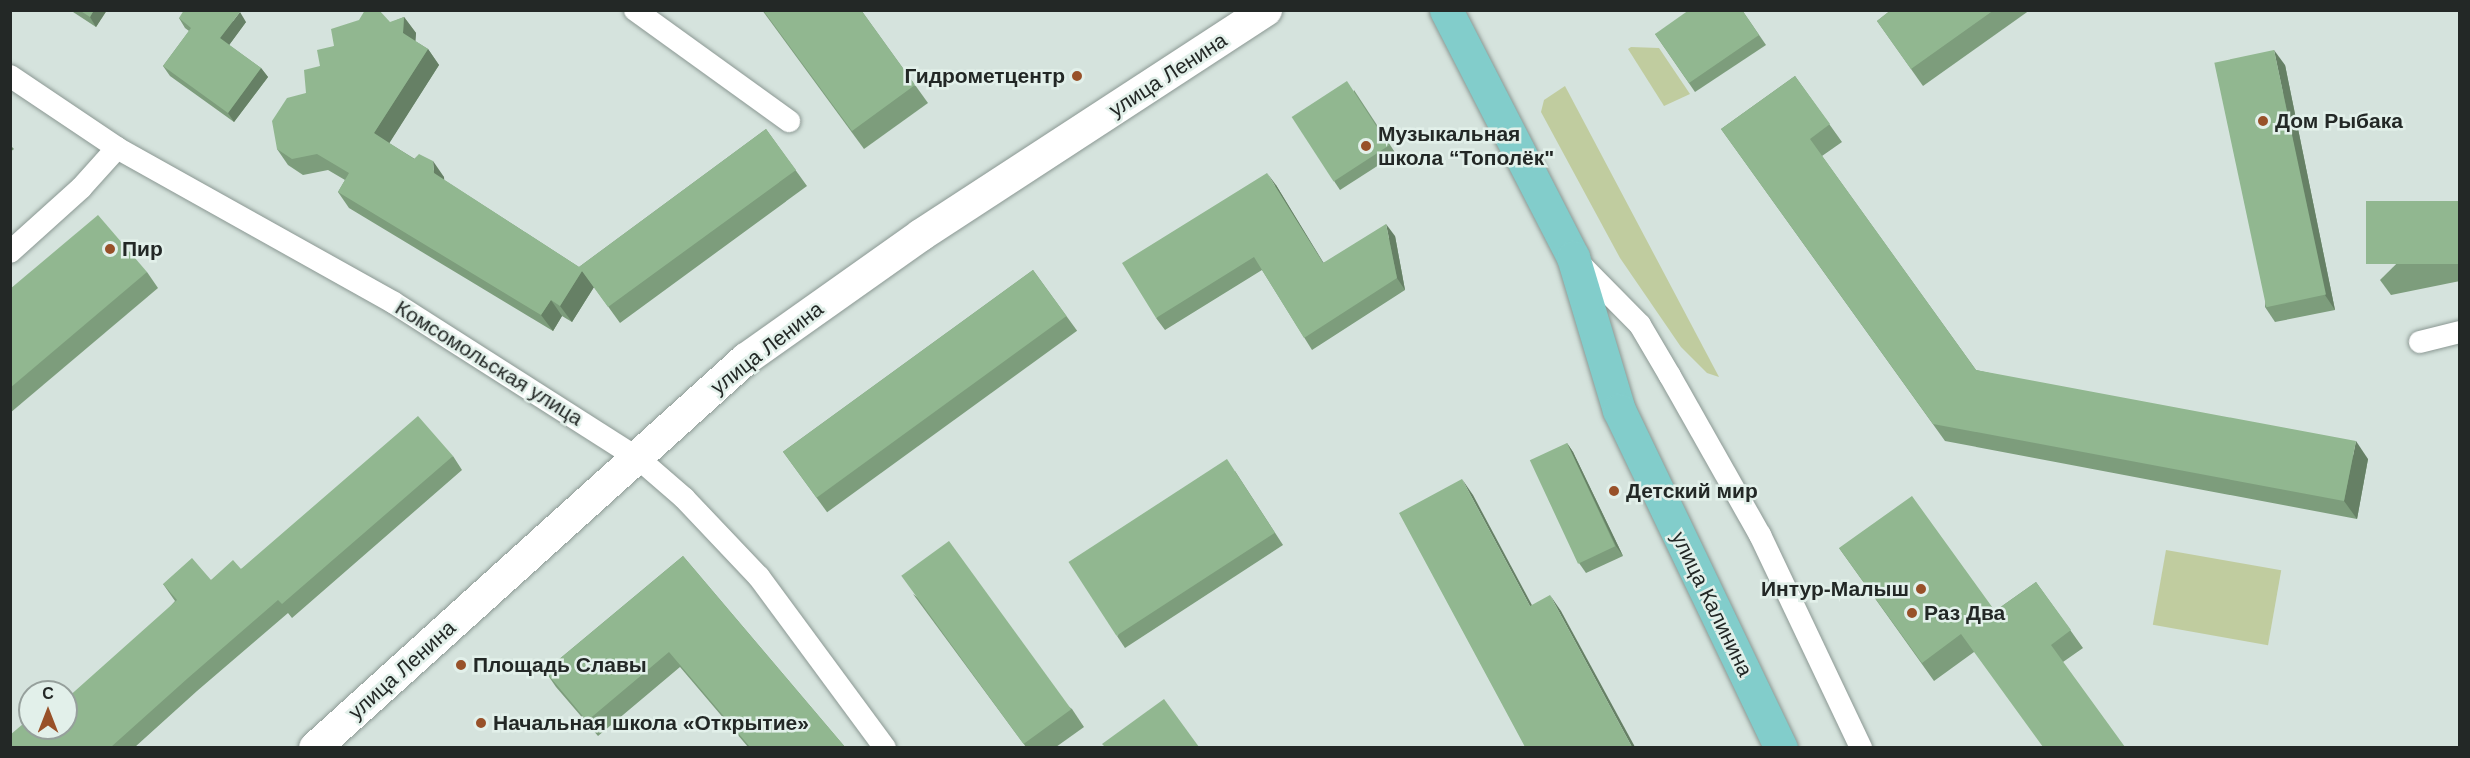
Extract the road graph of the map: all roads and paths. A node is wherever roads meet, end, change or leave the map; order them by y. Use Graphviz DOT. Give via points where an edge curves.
graph roads {
  1 [pos="635,10"];
  2 [pos="1266,10"];
  3 [pos="1446,10"];
  4 [pos="10,76"];
  5 [pos="789,121"];
  6 [pos="117,148"];
  7 [pos="10,252"];
  8 [pos="1573,256"];
  9 [pos="2460,332"];
  10 [pos="2420,342"];
  11 [pos="639,459"];
  12 [pos="315,747"];
  13 [pos="885,747"];
  14 [pos="1781,747"];
  15 [pos="1861,747"];
  1 -- 5 [label="street"];
  2 -- 11 [label="main road, улица Ленина" via="921,235 746,359"];
  3 -- 8 [label="main road, улица Калинина"];
  4 -- 6 [label="street, Комсомольская улица"];
  6 -- 7 [label="street" via="81,188"];
  6 -- 11 [label="street, Комсомольская улица" via="394,303"];
  8 -- 14 [label="main road, улица Калинина" via="1619,410"];
  8 -- 15 [label="street, улица Калинина" via="1640,325 1670,375 1760,535"];
  9 -- 10 [label="street"];
  11 -- 12 [label="main road, улица Ленина"];
  11 -- 13 [label="street, Комсомольская улица" via="684,498 759,576"];
}
